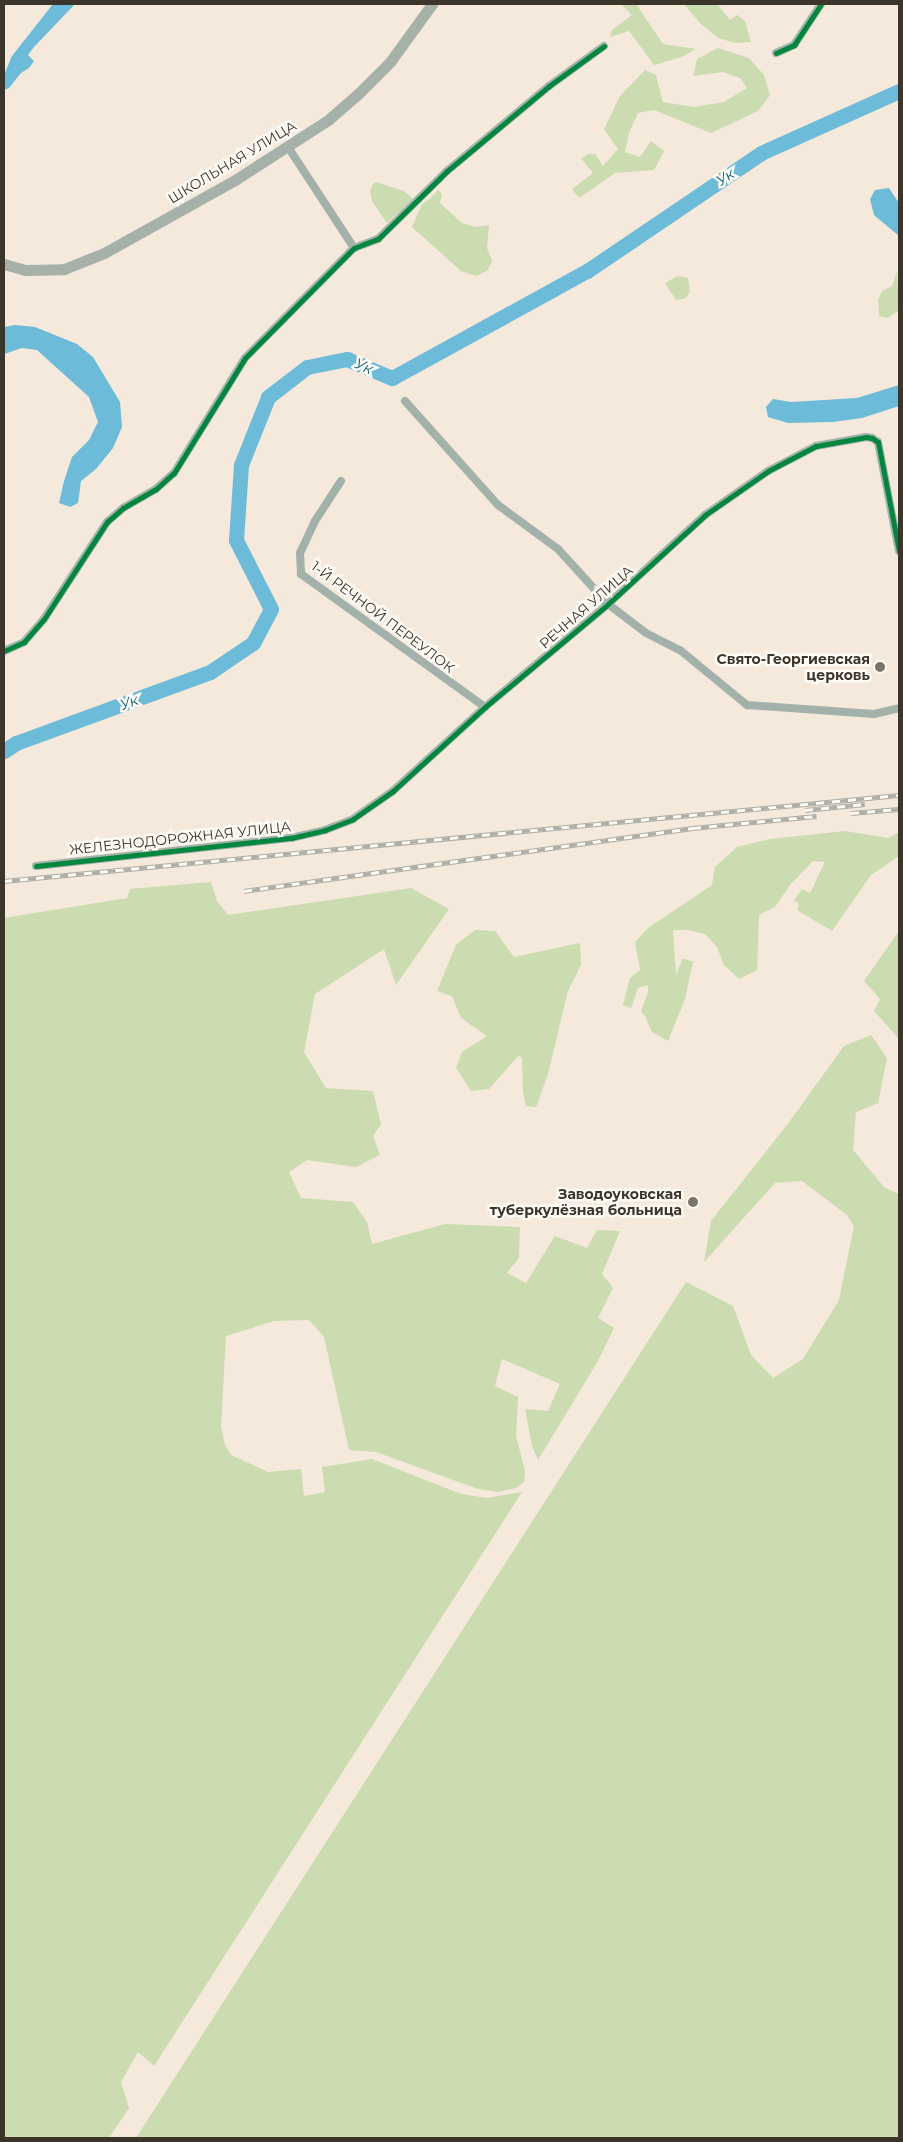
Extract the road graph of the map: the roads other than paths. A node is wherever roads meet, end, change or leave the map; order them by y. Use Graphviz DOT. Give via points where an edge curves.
graph roads {
  1 [pos="432,4"];
  2 [pos="821,4"];
  3 [pos="604,46"];
  4 [pos="776,53"];
  5 [pos="288,147"];
  6 [pos="354,248"];
  7 [pos="4,264"];
  8 [pos="405,401"];
  9 [pos="341,480"];
  10 [pos="899,551"];
  11 [pos="608,604"];
  12 [pos="4,651"];
  13 [pos="485,707"];
  14 [pos="899,708"];
  15 [pos="325,830"];
  16 [pos="36,866"];
  1 -- 5 [label="street, ШКОЛЬНАЯ УЛИЦА" via="384,69 328,120"];
  2 -- 4 [label="street" via="794,45"];
  3 -- 6 [label="street" via="549,86 447,171 378,239"];
  5 -- 6 [label="street"];
  5 -- 7 [label="street, ШКОЛЬНАЯ УЛИЦА" via="104,253 64,269 25,270"];
  6 -- 12 [label="street" via="244,358 174,473 107,522 44,619 24,642"];
  8 -- 11 [label="street" via="498,505 558,548"];
  9 -- 13 [label="street, 1-Й РЕЧНОЙ ПЕРЕУЛОК" via="315,521 300,553 301,574"];
  10 -- 11 [label="street, РЕЧНАЯ УЛИЦА" via="878,442 866,438 816,446 768,471 705,514"];
  11 -- 13 [label="street, РЕЧНАЯ УЛИЦА"];
  11 -- 14 [label="street" via="646,633 680,650 747,705 874,714"];
  13 -- 15 [label="street, РЕЧНАЯ УЛИЦА" via="393,791 353,820"];
  15 -- 16 [label="street, ЖЕЛЕЗНОДОРОЖНАЯ УЛИЦА" via="291,838"];
}
